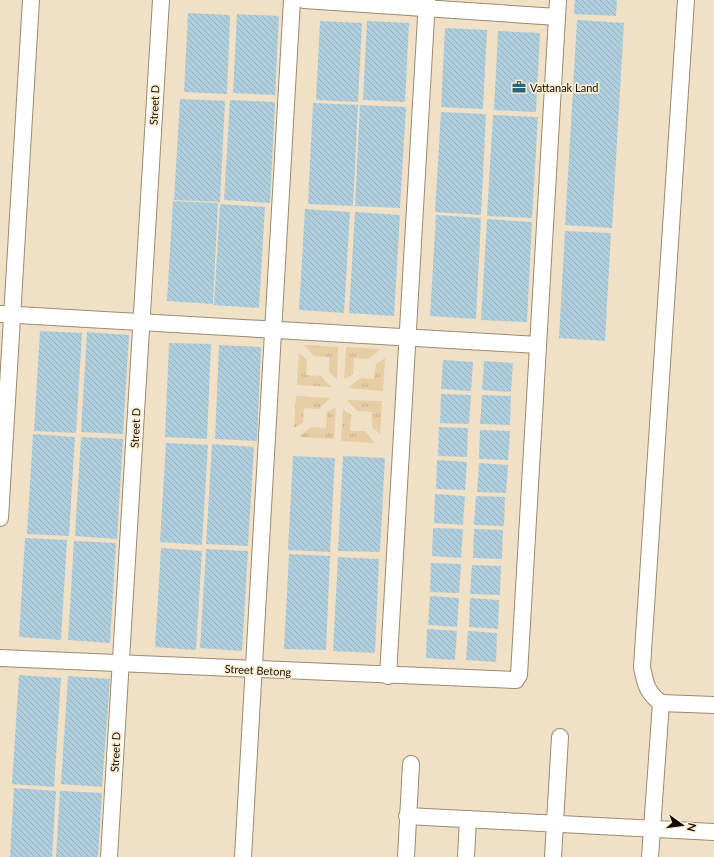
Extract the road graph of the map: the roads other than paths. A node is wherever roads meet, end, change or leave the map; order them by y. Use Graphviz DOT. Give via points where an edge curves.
graph roads {
  1 [pos="31,0"];
  2 [pos="161,0"];
  3 [pos="292,0"];
  4 [pos="304,0"];
  5 [pos="558,0"];
  6 [pos="686,0"];
  7 [pos="427,4"];
  8 [pos="557,17"];
  9 [pos="6,315"];
  10 [pos="141,322"];
  11 [pos="273,330"];
  12 [pos="408,338"];
  13 [pos="538,345"];
  14 [pos="0,518"];
  15 [pos="0,658"];
  16 [pos="120,663"];
  17 [pos="254,670"];
  18 [pos="388,676"];
  19 [pos="661,703"];
  20 [pos="714,705"];
  21 [pos="560,737"];
  22 [pos="411,764"];
  23 [pos="407,816"];
  24 [pos="468,819"];
  25 [pos="555,824"];
  26 [pos="651,829"];
  27 [pos="714,832"];
  28 [pos="109,857"];
  29 [pos="243,857"];
  30 [pos="406,857"];
  31 [pos="466,857"];
  32 [pos="553,857"];
  33 [pos="650,857"];
  1 -- 9 [label="street"];
  2 -- 10 [label="street, Street D"];
  3 -- 11 [label="street"];
  4 -- 7 [label="street"];
  5 -- 8 [label="street"];
  6 -- 19 [label="street" via="642,667 645,685 652,696"];
  7 -- 8 [label="street"];
  7 -- 12 [label="street"];
  8 -- 13 [label="street"];
  9 -- 10 [label="street"];
  9 -- 14 [label="street"];
  10 -- 11 [label="street"];
  10 -- 16 [label="street, Street D"];
  11 -- 12 [label="street"];
  11 -- 17 [label="street"];
  12 -- 13 [label="street"];
  12 -- 18 [label="street"];
  13 -- 18 [label="street, Street Betong" via="519,668 516,680"];
  15 -- 16 [label="street, Street Betong"];
  16 -- 17 [label="street, Street Betong"];
  16 -- 28 [label="street, Street D"];
  17 -- 18 [label="street, Street Betong"];
  17 -- 29 [label="street"];
  19 -- 20 [label="street"];
  19 -- 26 [label="street"];
  21 -- 25 [label="street"];
  22 -- 23 [label="street"];
  23 -- 24 [label="street"];
  23 -- 30 [label="street"];
  24 -- 25 [label="street"];
  24 -- 31 [label="street"];
  25 -- 26 [label="street"];
  25 -- 32 [label="street"];
  26 -- 27 [label="street"];
  26 -- 33 [label="street"];
}
